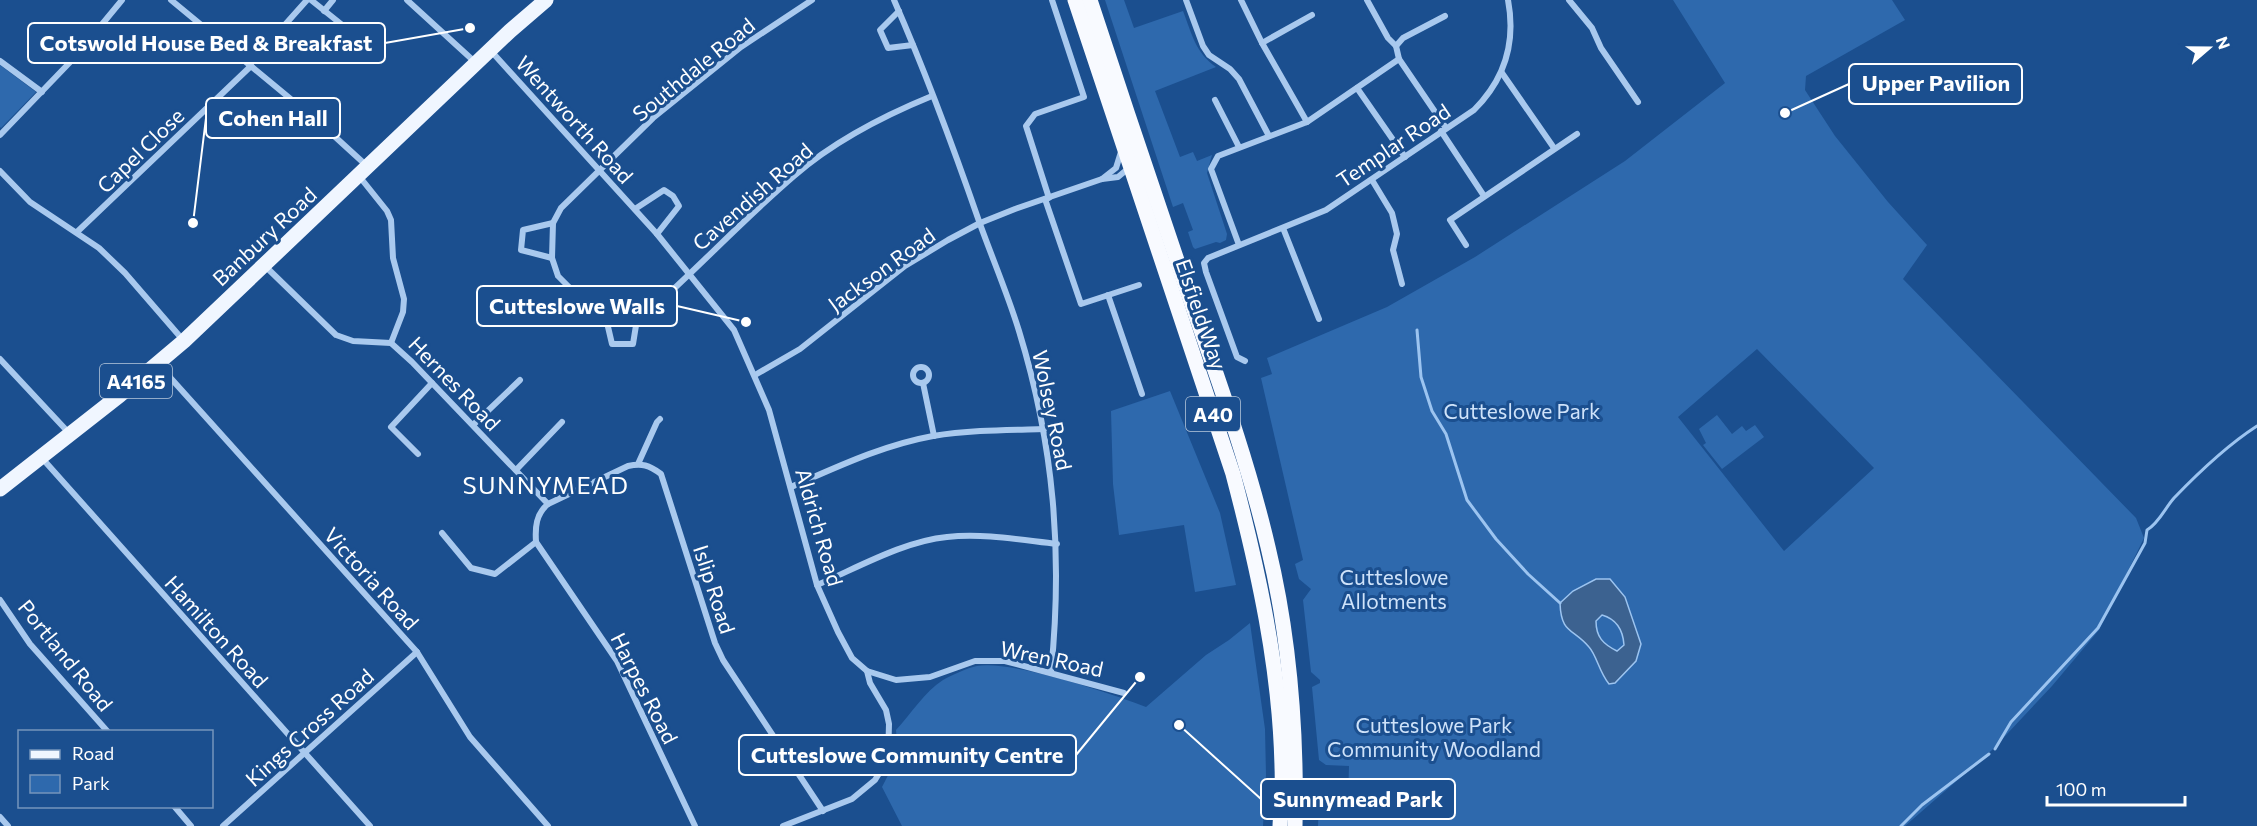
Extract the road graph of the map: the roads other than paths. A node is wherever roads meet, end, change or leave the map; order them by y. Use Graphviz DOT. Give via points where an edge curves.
graph roads {
  1 [pos="122,0"];
  2 [pos="171,0"];
  3 [pos="309,0"];
  4 [pos="333,0"];
  5 [pos="407,0"];
  6 [pos="812,0"];
  7 [pos="894,0"];
  8 [pos="1052,0"];
  9 [pos="1075,0"];
  10 [pos="1090,0"];
  11 [pos="1186,0"];
  12 [pos="1241,0"];
  13 [pos="1367,0"];
  14 [pos="1508,0"];
  15 [pos="1569,0"];
  16 [pos="542,1"];
  17 [pos="324,11"];
  18 [pos="899,11"];
  19 [pos="1312,15"];
  20 [pos="1445,16"];
  21 [pos="351,32"];
  22 [pos="1262,43"];
  23 [pos="913,45"];
  24 [pos="1396,46"];
  25 [pos="490,50"];
  26 [pos="1399,59"];
  27 [pos="0,61"];
  28 [pos="476,63"];
  29 [pos="250,65"];
  30 [pos="1502,73"];
  31 [pos="1357,88"];
  32 [pos="42,92"];
  33 [pos="932,96"];
  34 [pos="1215,100"];
  35 [pos="1638,102"];
  36 [pos="1306,122"];
  37 [pos="1444,130"];
  38 [pos="1577,134"];
  39 [pos="0,135"];
  40 [pos="1269,136"];
  41 [pos="1122,142"];
  42 [pos="1239,147"];
  43 [pos="1554,148"];
  44 [pos="1139,149"];
  45 [pos="1405,157"];
  46 [pos="1130,167"];
  47 [pos="363,170"];
  48 [pos="0,171"];
  49 [pos="600,171"];
  50 [pos="1102,179"];
  51 [pos="1372,180"];
  52 [pos="1484,196"];
  53 [pos="1047,199"];
  54 [pos="635,209"];
  55 [pos="553,223"];
  56 [pos="980,223"];
  57 [pos="1283,228"];
  58 [pos="77,232"];
  59 [pos="657,234"];
  60 [pos="1239,245"];
  61 [pos="1466,245"];
  62 [pos="552,258"];
  63 [pos="264,265"];
  64 [pos="690,274"];
  65 [pos="1402,284"];
  66 [pos="1139,285"];
  67 [pos="1108,295"];
  68 [pos="638,313"];
  69 [pos="605,314"];
  70 [pos="1319,320"];
  71 [pos="734,330"];
  72 [pos="184,341"];
  73 [pos="391,343"];
  74 [pos="0,359"];
  75 [pos="1245,361"];
  76 [pos="158,363"];
  77 [pos="755,375"];
  78 [pos="520,380"];
  79 [pos="432,383"];
  80 [pos="923,383"];
  81 [pos="1142,394"];
  82 [pos="660,419"];
  83 [pos="562,422"];
  84 [pos="473,425"];
  85 [pos="1044,429"];
  86 [pos="69,434"];
  87 [pos="934,436"];
  88 [pos="418,454"];
  89 [pos="40,457"];
  90 [pos="638,464"];
  91 [pos="516,470"];
  92 [pos="791,487"];
  93 [pos="0,489"];
  94 [pos="548,504"];
  95 [pos="441,533"];
  96 [pos="536,542"];
  97 [pos="1057,544"];
  98 [pos="817,585"];
  99 [pos="0,600"];
  100 [pos="417,652"];
  101 [pos="867,671"];
  102 [pos="1051,672"];
  103 [pos="1124,693"];
  104 [pos="106,730"];
  105 [pos="305,753"];
  106 [pos="175,808"];
  107 [pos="823,811"];
  108 [pos="0,817"];
  109 [pos="9,826"];
  110 [pos="191,826"];
  111 [pos="223,826"];
  112 [pos="370,826"];
  113 [pos="548,826"];
  114 [pos="695,826"];
  115 [pos="783,826"];
  116 [pos="1280,826"];
  117 [pos="1295,826"];
  1 -- 32 [label="street"];
  2 -- 29 [label="street"];
  3 -- 17 [label="street"];
  3 -- 29 [label="street, Capel Close"];
  4 -- 17 [label="street"];
  5 -- 28 [label="street"];
  6 -- 49 [label="street, Southdale Road" via="718,65 653,118"];
  7 -- 18 [label="street, Wolsey Road"];
  8 -- 53 [label="street" via="1084,97 1035,114 1026,126"];
  9 -- 41 [label="highway, Elsfield Way / A40"];
  10 -- 44 [label="highway, Elsfield Way / A40"];
  11 -- 40 [label="street" via="1203,46 1239,79"];
  12 -- 22 [label="street"];
  13 -- 24 [label="street"];
  14 -- 30 [label="street, Templar Road" via="1509,51"];
  15 -- 35 [label="street" via="1592,28"];
  16 -- 25 [label="main road, Banbury Road / A4165"];
  17 -- 21 [label="street"];
  18 -- 23 [label="street, Wolsey Road"];
  18 -- 23 [label="street" via="879,30 888,48"];
  19 -- 22 [label="street"];
  20 -- 24 [label="street" via="1402,38"];
  22 -- 36 [label="street"];
  23 -- 33 [label="street, Wolsey Road"];
  24 -- 26 [label="street"];
  25 -- 28 [label="main road, Banbury Road / A4165"];
  25 -- 49 [label="street, Wentworth Road"];
  26 -- 31 [label="street"];
  26 -- 37 [label="street"];
  27 -- 32 [label="street"];
  28 -- 47 [label="main road, Banbury Road / A4165"];
  29 -- 47 [label="street"];
  29 -- 58 [label="street, Capel Close"];
  30 -- 37 [label="street, Templar Road" via="1474,110"];
  30 -- 43 [label="street"];
  31 -- 36 [label="street"];
  31 -- 45 [label="street"];
  32 -- 39 [label="street"];
  33 -- 56 [label="street, Wolsey Road"];
  33 -- 64 [label="street, Cavendish Road" via="876,121 818,158"];
  34 -- 42 [label="street"];
  36 -- 40 [label="street"];
  37 -- 45 [label="street, Templar Road"];
  37 -- 52 [label="street"];
  38 -- 43 [label="street"];
  40 -- 42 [label="street"];
  41 -- 46 [label="highway, Elsfield Way / A40"];
  41 -- 50 [label="street" via="1116,168"];
  42 -- 60 [label="street" via="1218,156 1211,169"];
  43 -- 52 [label="street"];
  44 -- 46 [label="street"];
  44 -- 117 [label="highway, Elsfield Way / A40" via="1231,416 1268,548 1281,615 1294,725"];
  45 -- 51 [label="street, Templar Road"];
  46 -- 50 [label="street, Jackson Road" via="1118,177"];
  46 -- 116 [label="highway, Elsfield Way / A40" via="1233,474 1253,551 1280,727"];
  47 -- 63 [label="main road, Banbury Road / A4165"];
  47 -- 73 [label="street" via="391,220 393,258 404,299"];
  48 -- 58 [label="street" via="30,202"];
  49 -- 54 [label="street, Wentworth Road"];
  49 -- 55 [label="street, Southdale Road" via="561,208"];
  50 -- 53 [label="street, Jackson Road"];
  51 -- 57 [label="street, Templar Road" via="1326,210"];
  51 -- 65 [label="street" via="1392,213 1397,234 1393,250"];
  52 -- 61 [label="street" via="1450,220"];
  53 -- 56 [label="street, Jackson Road"];
  53 -- 67 [label="street" via="1081,304"];
  54 -- 59 [label="street, Wentworth Road"];
  54 -- 59 [label="street, Wentworth Road" via="664,190 673,196 679,206"];
  55 -- 62 [label="street"];
  55 -- 62 [label="street" via="523,230 521,250"];
  56 -- 77 [label="street, Jackson Road" via="905,266 808,343"];
  56 -- 85 [label="street, Wolsey Road" via="1019,330"];
  57 -- 60 [label="street, Templar Road"];
  57 -- 70 [label="street"];
  58 -- 72 [label="street" via="125,273"];
  59 -- 64 [label="street, Wentworth Road"];
  60 -- 75 [label="street, Templar Road" via="1204,262 1237,357"];
  62 -- 69 [label="street" via="558,276 588,306"];
  63 -- 72 [label="main road, Banbury Road / A4165"];
  63 -- 73 [label="street, Hernes Road" via="336,335 353,341"];
  64 -- 68 [label="street, Cavendish Road" via="653,308"];
  64 -- 71 [label="street, Wentworth Road"];
  66 -- 67 [label="street"];
  67 -- 81 [label="street"];
  68 -- 69 [label="street"];
  68 -- 69 [label="street" via="633,344 612,344"];
  71 -- 77 [label="street, Aldrich Road"];
  72 -- 76 [label="main road, Banbury Road / A4165"];
  73 -- 79 [label="street, Hernes Road"];
  74 -- 86 [label="street"];
  76 -- 86 [label="main road, Banbury Road / A4165"];
  76 -- 100 [label="street, Victoria Road"];
  77 -- 92 [label="street, Aldrich Road"];
  78 -- 84 [label="street"];
  79 -- 84 [label="street, Hernes Road"];
  79 -- 88 [label="street" via="391,427"];
  80 -- 87 [label="street"];
  82 -- 90 [label="street"];
  83 -- 91 [label="street"];
  84 -- 91 [label="street, Hernes Road"];
  85 -- 87 [label="street"];
  85 -- 97 [label="street, Wolsey Road"];
  86 -- 89 [label="main road, Banbury Road / A4165"];
  87 -- 92 [label="street" via="852,460"];
  89 -- 93 [label="main road, Banbury Road / A4165"];
  89 -- 105 [label="street, Hamilton Road"];
  90 -- 94 [label="street"];
  90 -- 107 [label="street, Islip Road" via="649,465 661,474 723,660"];
  91 -- 94 [label="street, Hernes Road"];
  92 -- 98 [label="street, Aldrich Road"];
  94 -- 96 [label="street" via="537,518"];
  95 -- 96 [label="street" via="471,568 495,574"];
  96 -- 114 [label="street, Harpes Road" via="617,661"];
  97 -- 98 [label="street" via="979,536 945,537 886,555"];
  97 -- 102 [label="street, Wolsey Road" via="1057,616"];
  98 -- 101 [label="street, Aldrich Road" via="852,658"];
  99 -- 104 [label="street, Portland Road" via="30,644"];
  100 -- 105 [label="street, Kings Cross Road"];
  100 -- 113 [label="street, Victoria Road" via="470,737"];
  101 -- 102 [label="street, Wren Road" via="896,680 930,677 975,661 1005,661"];
  101 -- 107 [label="street, Aldrich Road" via="886,710 888,759 875,780 852,799"];
  102 -- 103 [label="street, Wren Road"];
  105 -- 111 [label="street, Kings Cross Road"];
  105 -- 112 [label="street, Hamilton Road"];
  106 -- 110 [label="street"];
  107 -- 115 [label="street"];
  108 -- 109 [label="street"];
}
